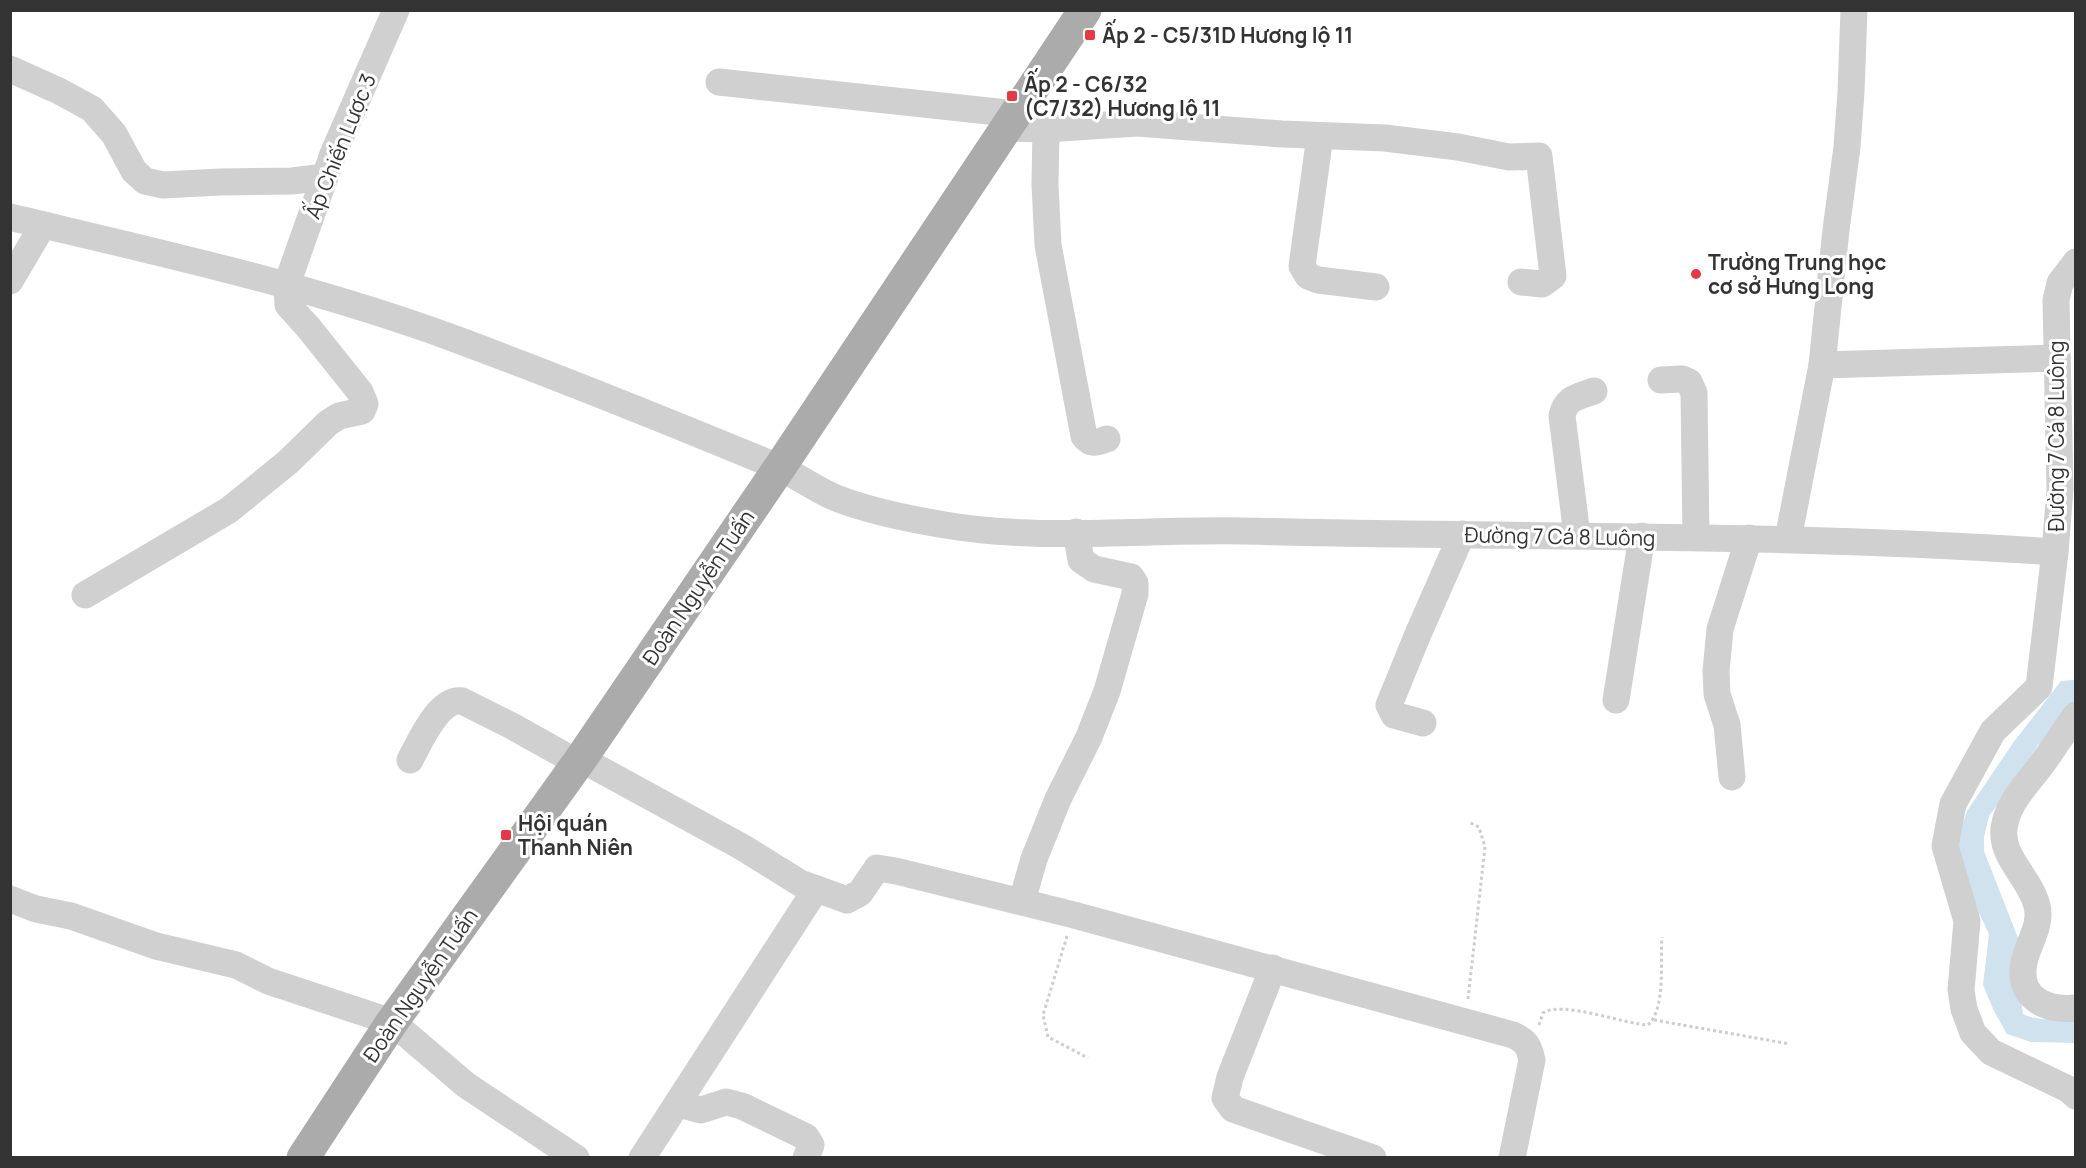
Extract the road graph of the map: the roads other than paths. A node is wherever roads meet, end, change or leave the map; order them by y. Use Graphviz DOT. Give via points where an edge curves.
graph roads {
  1 [pos="396,10"];
  2 [pos="1085,10"];
  3 [pos="1854,10"];
  4 [pos="10,69"];
  5 [pos="718,82"];
  6 [pos="1011,121"];
  7 [pos="1046,129"];
  8 [pos="1320,136"];
  9 [pos="325,177"];
  10 [pos="10,217"];
  11 [pos="42,225"];
  12 [pos="2076,262"];
  13 [pos="10,281"];
  14 [pos="1521,282"];
  15 [pos="287,284"];
  16 [pos="1376,287"];
  17 [pos="2057,358"];
  18 [pos="1822,365"];
  19 [pos="1661,380"];
  20 [pos="1594,391"];
  21 [pos="1107,439"];
  22 [pos="780,467"];
  23 [pos="1076,532"];
  24 [pos="1462,534"];
  25 [pos="1577,535"];
  26 [pos="1642,536"];
  27 [pos="1696,537"];
  28 [pos="1749,538"];
  29 [pos="1788,539"];
  30 [pos="2055,552"];
  31 [pos="85,596"];
  32 [pos="1616,700"];
  33 [pos="2076,716"];
  34 [pos="1423,723"];
  35 [pos="410,760"];
  36 [pos="580,761"];
  37 [pos="1732,777"];
  38 [pos="816,889"];
  39 [pos="10,899"];
  40 [pos="1022,901"];
  41 [pos="1273,968"];
  42 [pos="2076,1008"];
  43 [pos="392,1023"];
  44 [pos="2076,1096"];
  45 [pos="678,1104"];
  46 [pos="303,1158"];
  47 [pos="576,1158"];
  48 [pos="642,1158"];
  49 [pos="806,1158"];
  50 [pos="1373,1158"];
  51 [pos="1512,1158"];
  1 -- 9 [label="street, Ấp Chiến Lược 3"];
  2 -- 6 [label="main road, Đoàn Nguyễn Tuấn"];
  3 -- 18 [label="street" via="1847,147"];
  4 -- 9 [label="street" via="92,109 145,181 163,185"];
  5 -- 6 [label="street"];
  6 -- 7 [label="street"];
  6 -- 22 [label="main road, Đoàn Nguyễn Tuấn"];
  7 -- 8 [label="street" via="1137,123"];
  7 -- 21 [label="street" via="1048,245 1084,436 1093,443"];
  8 -- 14 [label="street" via="1385,138 1509,157 1539,156 1553,276 1542,284"];
  8 -- 16 [label="street" via="1302,266 1308,276 1318,280"];
  9 -- 15 [label="street, Ấp Chiến Lược 3"];
  10 -- 11 [label="street, Đường 7 Cá 8 Luông"];
  11 -- 13 [label="street"];
  11 -- 15 [label="street, Đường 7 Cá 8 Luông"];
  12 -- 17 [label="street, Đường 7 Cá 8 Luông" via="2060,283 2056,300"];
  15 -- 22 [label="street, Đường 7 Cá 8 Luông" via="454,339"];
  15 -- 31 [label="street" via="288,305 360,392 365,404 362,411 328,423 229,510"];
  17 -- 18 [label="street"];
  17 -- 30 [label="street, Đường 7 Cá 8 Luông" via="2060,489"];
  18 -- 29 [label="street"];
  19 -- 27 [label="street" via="1682,379 1689,382 1695,393"];
  20 -- 25 [label="street" via="1571,399 1564,406 1562,417"];
  22 -- 23 [label="street, Đường 7 Cá 8 Luông" via="833,497 883,513 946,525 1034,533"];
  22 -- 36 [label="main road, Đoàn Nguyễn Tuấn"];
  23 -- 24 [label="street, Đường 7 Cá 8 Luông"];
  23 -- 40 [label="street" via="1081,560 1094,569 1131,577 1135,594 1107,691 1058,799"];
  24 -- 25 [label="street, Đường 7 Cá 8 Luông"];
  24 -- 34 [label="street" via="1389,705 1394,715"];
  25 -- 26 [label="street, Đường 7 Cá 8 Luông"];
  26 -- 27 [label="street, Đường 7 Cá 8 Luông"];
  26 -- 32 [label="street"];
  27 -- 28 [label="street, Đường 7 Cá 8 Luông"];
  28 -- 29 [label="street, Đường 7 Cá 8 Luông"];
  28 -- 37 [label="street" via="1720,629 1716,671"];
  29 -- 30 [label="street, Đường 7 Cá 8 Luông"];
  30 -- 44 [label="street" via="2039,687 1993,731 1953,804 1945,846 1967,921 1961,990 1973,1033 1991,1052"];
  33 -- 42 [label="street" via="2017,794 2005,823 2010,860 2031,887 2038,908 2036,931 2024,963 2023,976 2029,994 2040,1004 2061,1010"];
  35 -- 36 [label="street" via="433,719 456,700"];
  36 -- 38 [label="street"];
  36 -- 43 [label="main road, Đoàn Nguyễn Tuấn"];
  38 -- 40 [label="street" via="847,900 860,893 877,868"];
  38 -- 45 [label="street"];
  39 -- 43 [label="street" via="156,946 236,965 268,981"];
  40 -- 41 [label="street"];
  41 -- 50 [label="street" via="1225,1098 1233,1110"];
  41 -- 51 [label="street" via="1523,1039 1532,1060"];
  43 -- 46 [label="main road, Đoàn Nguyễn Tuấn"];
  43 -- 47 [label="street" via="466,1085"];
  45 -- 48 [label="street"];
  45 -- 49 [label="street" via="701,1110 726,1102 742,1106 806,1137 812,1145"];
}
